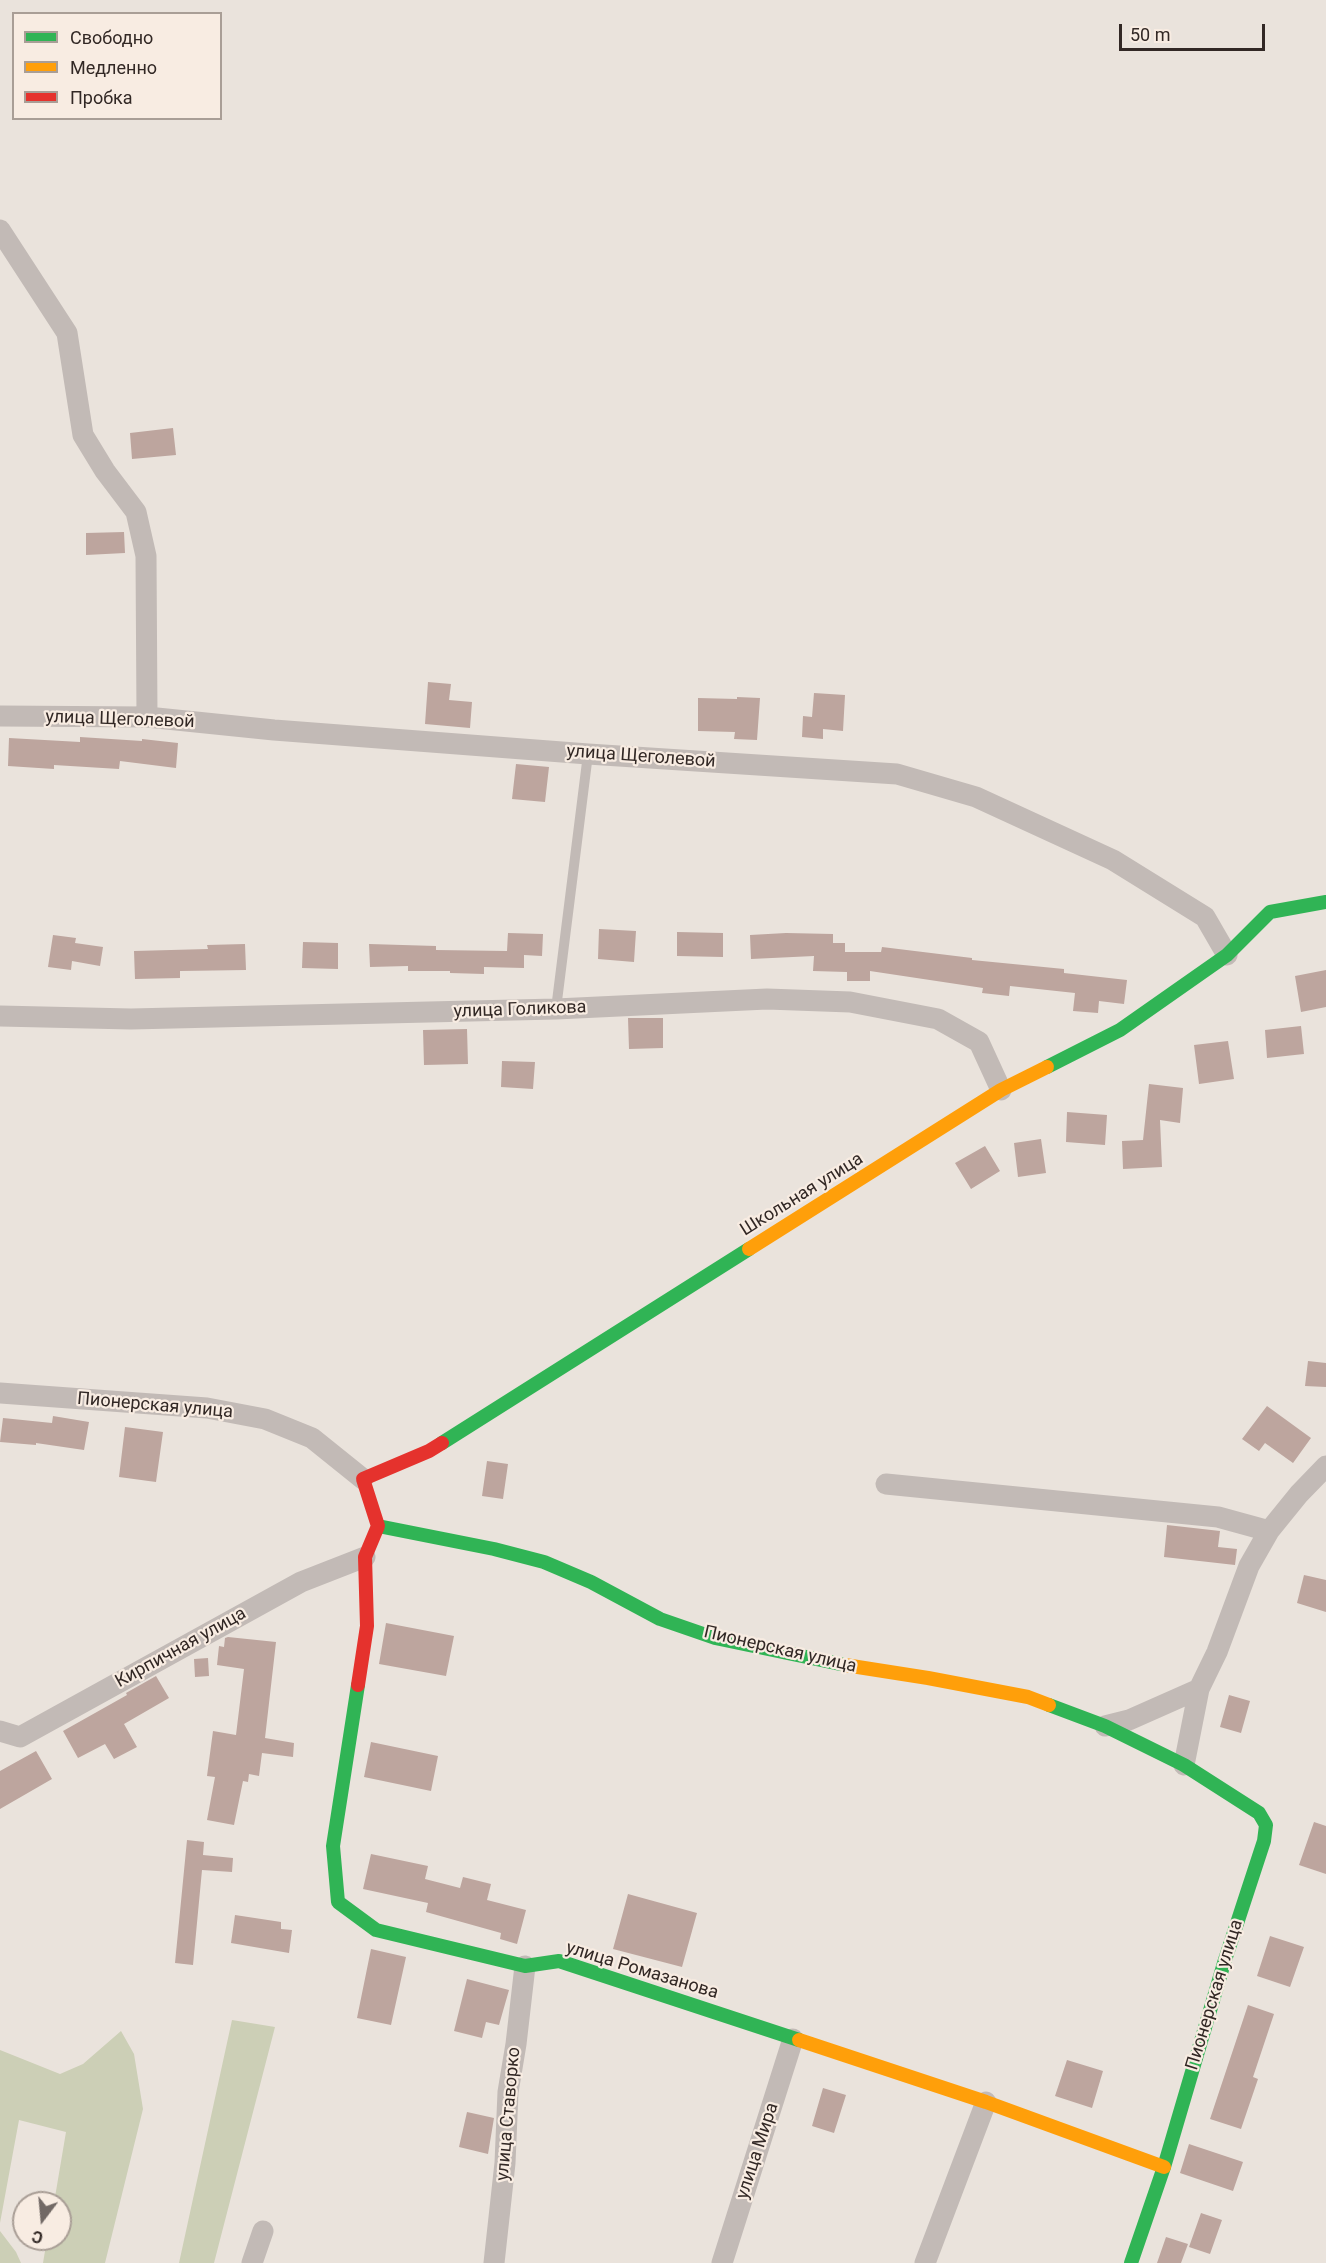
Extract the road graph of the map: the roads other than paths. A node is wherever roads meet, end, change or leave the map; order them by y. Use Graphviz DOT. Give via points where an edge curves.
graph roads {
  1 [pos="0,230"];
  2 [pos="0,716"];
  3 [pos="147,717"];
  4 [pos="588,754"];
  5 [pos="1326,902"];
  6 [pos="1227,956"];
  7 [pos="556,1010"];
  8 [pos="0,1016"];
  9 [pos="1001,1090"];
  10 [pos="0,1393"];
  11 [pos="1326,1466"];
  12 [pos="363,1479"];
  13 [pos="886,1484"];
  14 [pos="378,1526"];
  15 [pos="1269,1531"];
  16 [pos="364,1557"];
  17 [pos="1199,1689"];
  18 [pos="1105,1725"];
  19 [pos="10,1734"];
  20 [pos="0,1749"];
  21 [pos="1184,1765"];
  22 [pos="525,1966"];
  23 [pos="794,2039"];
  24 [pos="986,2102"];
  25 [pos="1164,2167"];
  26 [pos="263,2231"];
  27 [pos="252,2263"];
  28 [pos="494,2263"];
  29 [pos="722,2263"];
  30 [pos="925,2263"];
  31 [pos="1131,2263"];
  1 -- 3 [label="street" via="67,333 83,435 136,512 146,556"];
  2 -- 3 [label="street, улица Щеголевой"];
  3 -- 4 [label="street, улица Щеголевой"];
  4 -- 6 [label="street, улица Щеголевой" via="897,774 976,798 1113,860 1205,917"];
  4 -- 7 [label="lane"];
  5 -- 6 [label="street, Школьная улица" via="1270,912"];
  6 -- 9 [label="street, Школьная улица" via="1120,1030"];
  7 -- 8 [label="street, улица Голикова" via="131,1019"];
  7 -- 9 [label="street, улица Голикова" via="767,999 850,1002 938,1019 979,1042"];
  9 -- 12 [label="street, Школьная улица" via="429,1452"];
  10 -- 12 [label="street, Пионерская улица" via="207,1408 265,1419 312,1438"];
  11 -- 15 [label="street"];
  12 -- 14 [label="street"];
  13 -- 15 [label="street" via="1218,1517"];
  14 -- 16 [label="street"];
  14 -- 18 [label="street, Пионерская улица" via="544,1562 660,1619 715,1638 1028,1697"];
  15 -- 17 [label="street" via="1249,1566"];
  16 -- 19 [label="street, Кирпичная улица" via="301,1582"];
  16 -- 22 [label="street, улица Ромазанова" via="367,1626 333,1846 338,1902 376,1930"];
  17 -- 18 [label="street" via="1129,1720"];
  17 -- 21 [label="street"];
  18 -- 21 [label="street, Пионерская улица"];
  19 -- 20 [label="street, Кирпичная улица"];
  21 -- 25 [label="street, Пионерская улица" via="1259,1813 1266,1825"];
  22 -- 23 [label="street, улица Ромазанова" via="559,1961"];
  22 -- 28 [label="street, улица Ставорко" via="508,2092 506,2163"];
  23 -- 24 [label="street, улица Ромазанова"];
  23 -- 29 [label="street, улица Мира"];
  24 -- 25 [label="street, улица Ромазанова"];
  24 -- 30 [label="street"];
  25 -- 31 [label="street, Пионерская улица"];
  26 -- 27 [label="street"];
}
